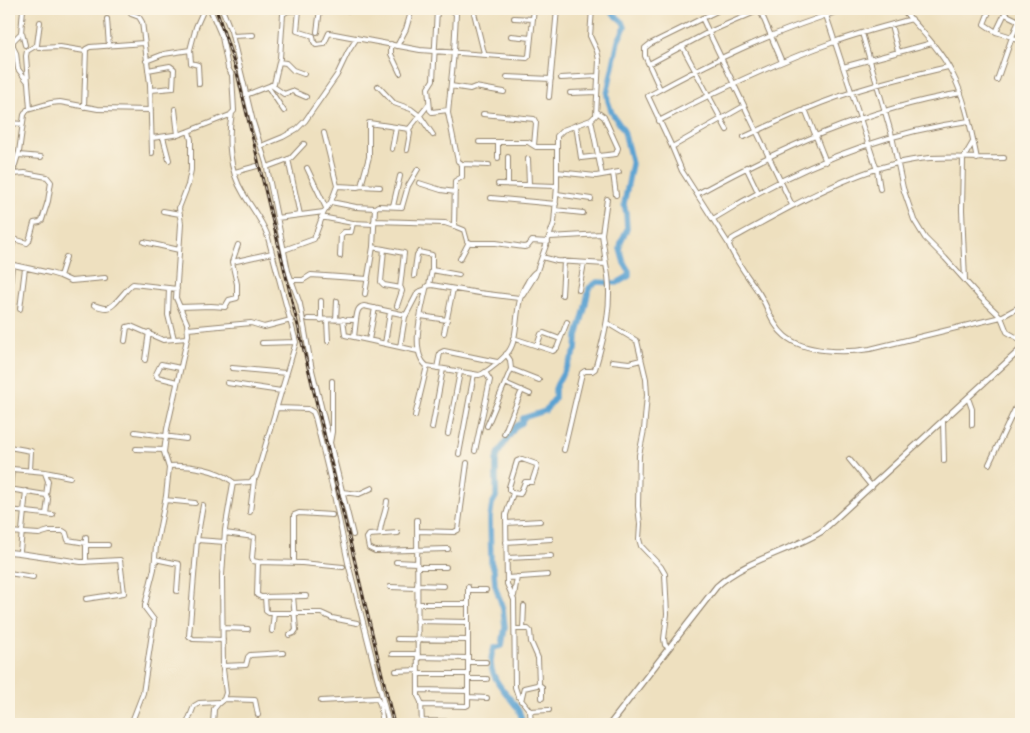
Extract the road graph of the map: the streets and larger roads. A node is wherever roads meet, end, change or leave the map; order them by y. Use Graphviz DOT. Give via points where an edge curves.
graph roads {
  1 [pos="23,9"];
  2 [pos="129,9"];
  3 [pos="204,9"];
  4 [pos="210,9"];
  5 [pos="222,9"];
  6 [pos="320,9"];
  7 [pos="330,9"];
  8 [pos="422,9"];
  9 [pos="473,9"];
  10 [pos="534,9"];
  11 [pos="544,9"];
  12 [pos="553,9"];
  13 [pos="557,9"];
  14 [pos="761,9"];
  15 [pos="824,9"];
  16 [pos="846,9"];
  17 [pos="902,9"];
  18 [pos="990,9"];
  19 [pos="1008,9"];
  20 [pos="285,10"];
  21 [pos="300,10"];
  22 [pos="346,10"];
  23 [pos="437,10"];
  24 [pos="591,10"];
  25 [pos="718,11"];
  26 [pos="365,12"];
  27 [pos="411,12"];
  28 [pos="1005,14"];
  29 [pos="826,15"];
  30 [pos="514,18"];
  31 [pos="702,18"];
  32 [pos="107,19"];
  33 [pos="533,19"];
  34 [pos="912,19"];
  35 [pos="1020,19"];
  36 [pos="40,22"];
  37 [pos="891,25"];
  38 [pos="318,32"];
  39 [pos="709,32"];
  40 [pos="996,32"];
  41 [pos="22,33"];
  42 [pos="862,33"];
  43 [pos="253,35"];
  44 [pos="770,35"];
  45 [pos="232,36"];
  46 [pos="511,36"];
  47 [pos="1012,37"];
  48 [pos="357,38"];
  49 [pos="531,38"];
  50 [pos="835,41"];
  51 [pos="144,43"];
  52 [pos="932,43"];
  53 [pos="1021,43"];
  54 [pos="391,44"];
  55 [pos="25,45"];
  56 [pos="109,46"];
  57 [pos="397,46"];
  58 [pos="682,46"];
  59 [pos="39,48"];
  60 [pos="85,50"];
  61 [pos="190,50"];
  62 [pos="435,51"];
  63 [pos="454,52"];
  64 [pos="898,52"];
  65 [pos="484,54"];
  66 [pos="721,57"];
  67 [pos="1021,58"];
  68 [pos="870,59"];
  69 [pos="146,61"];
  70 [pos="279,62"];
  71 [pos="782,62"];
  72 [pos="648,64"];
  73 [pos="1018,65"];
  74 [pos="843,67"];
  75 [pos="948,67"];
  76 [pos="148,70"];
  77 [pos="695,70"];
  78 [pos="400,73"];
  79 [pos="304,74"];
  80 [pos="598,76"];
  81 [pos="507,77"];
  82 [pos="560,78"];
  83 [pos="551,79"];
  84 [pos="997,80"];
  85 [pos="28,82"];
  86 [pos="733,83"];
  87 [pos="199,84"];
  88 [pos="877,84"];
  89 [pos="270,86"];
  90 [pos="378,86"];
  91 [pos="451,86"];
  92 [pos="660,89"];
  93 [pos="151,90"];
  94 [pos="504,92"];
  95 [pos="597,92"];
  96 [pos="570,93"];
  97 [pos="852,93"];
  98 [pos="961,93"];
  99 [pos="246,94"];
  100 [pos="708,95"];
  101 [pos="306,97"];
  102 [pos="549,97"];
  103 [pos="429,104"];
  104 [pos="744,106"];
  105 [pos="84,107"];
  106 [pos="30,109"];
  107 [pos="175,109"];
  108 [pos="805,109"];
  109 [pos="151,110"];
  110 [pos="448,110"];
  111 [pos="884,110"];
  112 [pos="284,111"];
  113 [pos="597,112"];
  114 [pos="232,113"];
  115 [pos="483,114"];
  116 [pos="420,116"];
  117 [pos="860,118"];
  118 [pos="721,119"];
  119 [pos="591,120"];
  120 [pos="969,120"];
  121 [pos="659,121"];
  122 [pos="9,123"];
  123 [pos="23,124"];
  124 [pos="576,125"];
  125 [pos="396,127"];
  126 [pos="409,129"];
  127 [pos="727,130"];
  128 [pos="189,132"];
  129 [pos="757,132"];
  130 [pos="324,133"];
  131 [pos="178,135"];
  132 [pos="433,135"];
  133 [pos="814,136"];
  134 [pos="892,136"];
  135 [pos="163,137"];
  136 [pos="744,137"];
  137 [pos="152,138"];
  138 [pos="973,141"];
  139 [pos="478,142"];
  140 [pos="498,142"];
  141 [pos="304,144"];
  142 [pos="261,146"];
  143 [pos="534,146"];
  144 [pos="869,146"];
  145 [pos="556,147"];
  146 [pos="672,147"];
  147 [pos="392,149"];
  148 [pos="408,150"];
  149 [pos="152,153"];
  150 [pos="18,155"];
  151 [pos="768,156"];
  152 [pos="41,157"];
  153 [pos="508,157"];
  154 [pos="598,157"];
  155 [pos="498,158"];
  156 [pos="1004,158"];
  157 [pos="528,159"];
  158 [pos="963,159"];
  159 [pos="977,159"];
  160 [pos="169,160"];
  161 [pos="288,160"];
  162 [pos="826,162"];
  163 [pos="462,164"];
  164 [pos="898,164"];
  165 [pos="267,165"];
  166 [pos="489,165"];
  167 [pos="9,167"];
  168 [pos="746,167"];
  169 [pos="14,168"];
  170 [pos="307,168"];
  171 [pos="418,169"];
  172 [pos="877,170"];
  173 [pos="235,172"];
  174 [pos="557,172"];
  175 [pos="619,172"];
  176 [pos="613,173"];
  177 [pos="13,174"];
  178 [pos="602,175"];
  179 [pos="400,176"];
  180 [pos="781,181"];
  181 [pos="10,183"];
  182 [pos="419,183"];
  183 [pos="498,184"];
  184 [pos="508,184"];
  185 [pos="529,185"];
  186 [pos="337,186"];
  187 [pos="361,186"];
  188 [pos="557,186"];
  189 [pos="380,187"];
  190 [pos="880,189"];
  191 [pos="455,192"];
  192 [pos="758,192"];
  193 [pos="556,194"];
  194 [pos="697,194"];
  195 [pos="616,195"];
  196 [pos="491,198"];
  197 [pos="9,199"];
  198 [pos="591,199"];
  199 [pos="606,199"];
  200 [pos="331,202"];
  201 [pos="556,204"];
  202 [pos="394,206"];
  203 [pos="792,206"];
  204 [pos="375,208"];
  205 [pos="325,210"];
  206 [pos="555,210"];
  207 [pos="163,211"];
  208 [pos="583,213"];
  209 [pos="180,214"];
  210 [pos="300,216"];
  211 [pos="322,217"];
  212 [pos="277,218"];
  213 [pos="713,219"];
  214 [pos="374,222"];
  215 [pos="353,223"];
  216 [pos="454,226"];
  217 [pos="602,234"];
  218 [pos="9,237"];
  219 [pos="14,239"];
  220 [pos="549,239"];
  221 [pos="144,242"];
  222 [pos="469,242"];
  223 [pos="728,243"];
  224 [pos="238,245"];
  225 [pos="373,247"];
  226 [pos="384,249"];
  227 [pos="179,250"];
  228 [pos="284,250"];
  229 [pos="272,254"];
  230 [pos="340,256"];
  231 [pos="66,257"];
  232 [pos="542,257"];
  233 [pos="9,259"];
  234 [pos="460,259"];
  235 [pos="564,261"];
  236 [pos="232,262"];
  237 [pos="584,262"];
  238 [pos="606,264"];
  239 [pos="10,265"];
  240 [pos="25,268"];
  241 [pos="432,270"];
  242 [pos="459,275"];
  243 [pos="60,276"];
  244 [pos="414,276"];
  245 [pos="105,278"];
  246 [pos="368,279"];
  247 [pos="291,280"];
  248 [pos="965,280"];
  249 [pos="428,287"];
  250 [pos="169,288"];
  251 [pos="400,288"];
  252 [pos="177,289"];
  253 [pos="453,289"];
  254 [pos="578,290"];
  255 [pos="366,294"];
  256 [pos="9,295"];
  257 [pos="562,295"];
  258 [pos="519,298"];
  259 [pos="321,301"];
  260 [pos="336,301"];
  261 [pos="94,305"];
  262 [pos="397,306"];
  263 [pos="1021,306"];
  264 [pos="180,308"];
  265 [pos="375,308"];
  266 [pos="20,309"];
  267 [pos="390,312"];
  268 [pos="406,314"];
  269 [pos="421,316"];
  270 [pos="1001,317"];
  271 [pos="308,319"];
  272 [pos="343,319"];
  273 [pos="290,320"];
  274 [pos="321,320"];
  275 [pos="327,320"];
  276 [pos="336,320"];
  277 [pos="356,320"];
  278 [pos="446,320"];
  279 [pos="567,322"];
  280 [pos="607,323"];
  281 [pos="188,330"];
  282 [pos="149,332"];
  283 [pos="444,333"];
  284 [pos="354,337"];
  285 [pos="187,338"];
  286 [pos="513,338"];
  287 [pos="174,339"];
  288 [pos="560,339"];
  289 [pos="369,340"];
  290 [pos="1021,340"];
  291 [pos="125,341"];
  292 [pos="328,341"];
  293 [pos="296,342"];
  294 [pos="262,343"];
  295 [pos="385,344"];
  296 [pos="537,346"];
  297 [pos="400,347"];
  298 [pos="1021,349"];
  299 [pos="418,351"];
  300 [pos="506,354"];
  301 [pos="145,360"];
  302 [pos="641,360"];
  303 [pos="612,361"];
  304 [pos="497,362"];
  305 [pos="427,366"];
  306 [pos="180,368"];
  307 [pos="232,368"];
  308 [pos="437,368"];
  309 [pos="443,369"];
  310 [pos="511,369"];
  311 [pos="460,372"];
  312 [pos="486,372"];
  313 [pos="286,374"];
  314 [pos="474,374"];
  315 [pos="539,380"];
  316 [pos="332,381"];
  317 [pos="177,382"];
  318 [pos="227,383"];
  319 [pos="505,383"];
  320 [pos="522,390"];
  321 [pos="280,391"];
  322 [pos="530,394"];
  323 [pos="968,398"];
  324 [pos="1021,401"];
  325 [pos="277,408"];
  326 [pos="415,416"];
  327 [pos="943,421"];
  328 [pos="972,425"];
  329 [pos="487,426"];
  330 [pos="432,428"];
  331 [pos="135,432"];
  332 [pos="448,434"];
  333 [pos="504,434"];
  334 [pos="166,436"];
  335 [pos="186,439"];
  336 [pos="330,444"];
  337 [pos="9,447"];
  338 [pos="136,449"];
  339 [pos="164,450"];
  340 [pos="476,450"];
  341 [pos="564,450"];
  342 [pos="459,454"];
  343 [pos="849,459"];
  344 [pos="944,460"];
  345 [pos="467,463"];
  346 [pos="989,464"];
  347 [pos="169,466"];
  348 [pos="10,469"];
  349 [pos="30,470"];
  350 [pos="45,473"];
  351 [pos="70,477"];
  352 [pos="254,480"];
  353 [pos="234,482"];
  354 [pos="872,486"];
  355 [pos="372,488"];
  356 [pos="9,489"];
  357 [pos="26,491"];
  358 [pos="342,492"];
  359 [pos="514,492"];
  360 [pos="44,496"];
  361 [pos="165,500"];
  362 [pos="387,501"];
  363 [pos="195,503"];
  364 [pos="203,505"];
  365 [pos="9,510"];
  366 [pos="24,512"];
  367 [pos="250,512"];
  368 [pos="46,514"];
  369 [pos="53,515"];
  370 [pos="332,515"];
  371 [pos="417,520"];
  372 [pos="540,521"];
  373 [pos="506,523"];
  374 [pos="417,531"];
  375 [pos="9,532"];
  376 [pos="225,533"];
  377 [pos="398,533"];
  378 [pos="22,534"];
  379 [pos="354,534"];
  380 [pos="380,534"];
  381 [pos="86,536"];
  382 [pos="551,539"];
  383 [pos="198,540"];
  384 [pos="224,542"];
  385 [pos="506,542"];
  386 [pos="86,544"];
  387 [pos="108,545"];
  388 [pos="448,549"];
  389 [pos="417,550"];
  390 [pos="9,552"];
  391 [pos="19,553"];
  392 [pos="551,556"];
  393 [pos="507,558"];
  394 [pos="155,559"];
  395 [pos="86,562"];
  396 [pos="258,562"];
  397 [pos="396,562"];
  398 [pos="294,563"];
  399 [pos="417,565"];
  400 [pos="343,566"];
  401 [pos="446,567"];
  402 [pos="9,573"];
  403 [pos="548,575"];
  404 [pos="33,577"];
  405 [pos="517,577"];
  406 [pos="507,578"];
  407 [pos="417,586"];
  408 [pos="444,586"];
  409 [pos="390,587"];
  410 [pos="486,590"];
  411 [pos="177,591"];
  412 [pos="293,596"];
  413 [pos="306,596"];
  414 [pos="514,596"];
  415 [pos="265,597"];
  416 [pos="86,599"];
  417 [pos="417,604"];
  418 [pos="468,604"];
  419 [pos="524,606"];
  420 [pos="274,613"];
  421 [pos="295,613"];
  422 [pos="417,621"];
  423 [pos="468,622"];
  424 [pos="358,623"];
  425 [pos="223,628"];
  426 [pos="248,629"];
  427 [pos="515,629"];
  428 [pos="524,629"];
  429 [pos="272,631"];
  430 [pos="289,634"];
  431 [pos="397,639"];
  432 [pos="418,639"];
  433 [pos="223,640"];
  434 [pos="468,640"];
  435 [pos="669,648"];
  436 [pos="282,652"];
  437 [pos="392,654"];
  438 [pos="418,656"];
  439 [pos="468,660"];
  440 [pos="486,662"];
  441 [pos="222,666"];
  442 [pos="396,670"];
  443 [pos="418,672"];
  444 [pos="468,677"];
  445 [pos="487,679"];
  446 [pos="538,684"];
  447 [pos="418,690"];
  448 [pos="468,691"];
  449 [pos="468,697"];
  450 [pos="487,698"];
  451 [pos="542,698"];
  452 [pos="224,699"];
  453 [pos="321,701"];
  454 [pos="521,701"];
  455 [pos="219,702"];
  456 [pos="422,706"];
  457 [pos="550,710"];
  458 [pos="530,711"];
  459 [pos="258,715"];
  460 [pos="462,722"];
  461 [pos="422,723"];
  462 [pos="131,724"];
  463 [pos="187,724"];
  464 [pos="213,724"];
  465 [pos="383,724"];
  466 [pos="389,724"];
  467 [pos="531,724"];
  468 [pos="610,724"];
  1 -- 41 [label="street"];
  2 -- 51 [label="street" via="142,22"];
  3 -- 61 [label="street"];
  4 -- 114 [label="street" via="232,74"];
  5 -- 45 [label="street"];
  6 -- 38 [label="street"];
  7 -- 22 [label="street"];
  8 -- 23 [label="street"];
  9 -- 65 [label="street"];
  10 -- 33 [label="street"];
  11 -- 12 [label="street"];
  12 -- 13 [label="street"];
  13 -- 24 [label="street"];
  13 -- 83 [label="street"];
  14 -- 39 [label="street"];
  14 -- 44 [label="street"];
  15 -- 29 [label="street"];
  16 -- 29 [label="street"];
  17 -- 34 [label="street"];
  18 -- 40 [label="street" via="984,24"];
  19 -- 28 [label="street"];
  20 -- 21 [label="street"];
  20 -- 70 [label="street"];
  21 -- 48 [label="street" via="296,30 314,36 315,45 324,44 329,33"];
  22 -- 26 [label="street"];
  23 -- 62 [label="street"];
  23 -- 63 [label="street" via="456,14"];
  24 -- 80 [label="street" via="590,36 599,56"];
  25 -- 31 [label="street"];
  27 -- 57 [label="street"];
  28 -- 35 [label="street"];
  28 -- 40 [label="street"];
  29 -- 44 [label="street"];
  29 -- 50 [label="street"];
  30 -- 33 [label="street"];
  31 -- 39 [label="street"];
  31 -- 72 [label="street" via="647,46 644,52"];
  32 -- 56 [label="street"];
  33 -- 49 [label="street"];
  34 -- 37 [label="street"];
  34 -- 52 [label="street"];
  35 -- 47 [label="street"];
  36 -- 85 [label="street" via="37,45 26,53"];
  37 -- 42 [label="street"];
  37 -- 64 [label="street"];
  39 -- 58 [label="street"];
  39 -- 66 [label="street"];
  40 -- 47 [label="street"];
  41 -- 55 [label="street"];
  41 -- 85 [label="street" via="13,41 13,47 18,69"];
  42 -- 50 [label="street"];
  42 -- 68 [label="street"];
  43 -- 45 [label="street"];
  44 -- 66 [label="street"];
  44 -- 71 [label="street"];
  45 -- 99 [label="street"];
  46 -- 49 [label="street"];
  47 -- 53 [label="street"];
  47 -- 84 [label="street"];
  48 -- 54 [label="street"];
  48 -- 142 [label="street" via="337,75 305,121 283,137"];
  49 -- 65 [label="street" via="529,58"];
  50 -- 71 [label="street"];
  50 -- 74 [label="street"];
  51 -- 56 [label="street"];
  51 -- 69 [label="street"];
  52 -- 64 [label="street"];
  52 -- 75 [label="street"];
  54 -- 57 [label="street"];
  54 -- 78 [label="street" via="390,54"];
  56 -- 60 [label="street"];
  57 -- 62 [label="street"];
  58 -- 72 [label="street"];
  58 -- 77 [label="street"];
  59 -- 60 [label="street"];
  60 -- 105 [label="street"];
  61 -- 69 [label="street"];
  61 -- 87 [label="street" via="191,63 198,64"];
  62 -- 63 [label="street"];
  62 -- 103 [label="street" via="433,80 428,88"];
  63 -- 65 [label="street"];
  63 -- 91 [label="street"];
  64 -- 68 [label="street"];
  66 -- 77 [label="street"];
  66 -- 86 [label="street"];
  67 -- 73 [label="street"];
  68 -- 74 [label="street"];
  68 -- 88 [label="street"];
  69 -- 76 [label="street"];
  70 -- 79 [label="street"];
  70 -- 89 [label="street" via="275,80"];
  71 -- 86 [label="street"];
  72 -- 92 [label="street"];
  74 -- 97 [label="street"];
  75 -- 88 [label="street"];
  75 -- 98 [label="street"];
  76 -- 93 [label="street"];
  76 -- 93 [label="street" via="170,66 174,69 173,88"];
  77 -- 92 [label="street"];
  77 -- 100 [label="street"];
  80 -- 82 [label="street"];
  80 -- 95 [label="street"];
  81 -- 83 [label="street"];
  83 -- 102 [label="street"];
  85 -- 106 [label="street"];
  86 -- 100 [label="street"];
  86 -- 104 [label="street"];
  88 -- 97 [label="street"];
  88 -- 111 [label="street"];
  89 -- 99 [label="street"];
  89 -- 101 [label="street" via="284,94 292,91"];
  89 -- 112 [label="street"];
  90 -- 116 [label="street" via="394,103"];
  91 -- 94 [label="street"];
  91 -- 110 [label="street"];
  92 -- 121 [label="street" via="648,96"];
  93 -- 109 [label="street"];
  95 -- 96 [label="street"];
  95 -- 113 [label="street"];
  97 -- 108 [label="street"];
  97 -- 117 [label="street"];
  98 -- 111 [label="street"];
  98 -- 120 [label="street"];
  99 -- 142 [label="street"];
  100 -- 118 [label="street"];
  100 -- 121 [label="street"];
  103 -- 110 [label="street" via="432,112"];
  103 -- 116 [label="street"];
  104 -- 118 [label="street"];
  104 -- 129 [label="street"];
  105 -- 106 [label="street" via="56,102"];
  105 -- 109 [label="street"];
  106 -- 123 [label="street" via="25,112"];
  107 -- 131 [label="street"];
  108 -- 129 [label="street"];
  108 -- 133 [label="street"];
  109 -- 137 [label="street"];
  110 -- 163 [label="street" via="458,161"];
  111 -- 117 [label="street"];
  111 -- 134 [label="street"];
  113 -- 119 [label="street"];
  113 -- 154 [label="street" via="604,117 618,148 616,154"];
  114 -- 128 [label="street"];
  114 -- 173 [label="street" via="229,141"];
  115 -- 143 [label="street" via="534,119"];
  116 -- 126 [label="street"];
  116 -- 132 [label="street"];
  117 -- 133 [label="street"];
  117 -- 144 [label="street"];
  118 -- 127 [label="street"];
  118 -- 146 [label="street"];
  119 -- 124 [label="street"];
  119 -- 154 [label="street"];
  120 -- 134 [label="street"];
  120 -- 138 [label="street"];
  121 -- 146 [label="street"];
  122 -- 123 [label="street"];
  123 -- 150 [label="street"];
  124 -- 145 [label="street" via="559,133"];
  124 -- 154 [label="street" via="580,157"];
  125 -- 126 [label="street"];
  125 -- 147 [label="street"];
  125 -- 187 [label="street" via="369,123 369,157"];
  126 -- 148 [label="street"];
  128 -- 131 [label="street"];
  128 -- 209 [label="street" via="191,170"];
  129 -- 136 [label="street"];
  129 -- 151 [label="street"];
  130 -- 186 [label="street"];
  131 -- 135 [label="street"];
  133 -- 151 [label="street"];
  133 -- 162 [label="street"];
  134 -- 144 [label="street"];
  134 -- 164 [label="street"];
  135 -- 137 [label="street"];
  135 -- 160 [label="street"];
  137 -- 149 [label="street"];
  138 -- 158 [label="street"];
  138 -- 159 [label="street"];
  139 -- 140 [label="street"];
  140 -- 143 [label="street" via="528,142"];
  140 -- 155 [label="street"];
  141 -- 161 [label="street"];
  142 -- 165 [label="street"];
  143 -- 145 [label="street"];
  144 -- 162 [label="street"];
  144 -- 172 [label="street"];
  145 -- 174 [label="street"];
  146 -- 194 [label="street"];
  150 -- 152 [label="street"];
  150 -- 169 [label="street"];
  151 -- 168 [label="street"];
  151 -- 180 [label="street"];
  153 -- 184 [label="street"];
  154 -- 178 [label="street"];
  156 -- 159 [label="street"];
  157 -- 185 [label="street"];
  158 -- 159 [label="street"];
  158 -- 164 [label="street" via="912,160"];
  158 -- 248 [label="street"];
  161 -- 165 [label="street"];
  161 -- 210 [label="street"];
  162 -- 180 [label="street"];
  163 -- 166 [label="street"];
  163 -- 191 [label="street" via="462,177 455,179"];
  164 -- 172 [label="street"];
  164 -- 248 [label="street" via="908,208 920,232"];
  165 -- 173 [label="street"];
  165 -- 212 [label="street"];
  167 -- 169 [label="street"];
  168 -- 192 [label="street"];
  168 -- 194 [label="street"];
  169 -- 177 [label="street"];
  170 -- 205 [label="street"];
  171 -- 202 [label="street" via="407,189 403,206"];
  172 -- 190 [label="street"];
  172 -- 203 [label="street"];
  173 -- 229 [label="street" via="242,192 264,226"];
  174 -- 178 [label="street"];
  174 -- 188 [label="street"];
  175 -- 176 [label="street"];
  176 -- 178 [label="street"];
  176 -- 195 [label="street"];
  177 -- 181 [label="street"];
  177 -- 219 [label="street" via="29,174 51,182 42,220 34,223 28,242"];
  179 -- 202 [label="street"];
  180 -- 192 [label="street"];
  180 -- 203 [label="street"];
  181 -- 197 [label="street"];
  182 -- 191 [label="street"];
  183 -- 184 [label="street"];
  184 -- 185 [label="street"];
  185 -- 188 [label="street"];
  186 -- 187 [label="street"];
  186 -- 200 [label="street"];
  187 -- 189 [label="street"];
  188 -- 193 [label="street"];
  191 -- 216 [label="street"];
  192 -- 213 [label="street"];
  193 -- 198 [label="street"];
  193 -- 201 [label="street"];
  194 -- 213 [label="street"];
  196 -- 201 [label="street"];
  199 -- 217 [label="street"];
  200 -- 204 [label="street"];
  200 -- 205 [label="street"];
  201 -- 206 [label="street"];
  202 -- 204 [label="street"];
  203 -- 223 [label="street"];
  204 -- 214 [label="street"];
  205 -- 210 [label="street"];
  205 -- 211 [label="street"];
  206 -- 208 [label="street"];
  206 -- 220 [label="street"];
  207 -- 209 [label="street"];
  209 -- 227 [label="street"];
  210 -- 212 [label="street"];
  211 -- 215 [label="street"];
  211 -- 228 [label="street" via="314,239"];
  212 -- 228 [label="street"];
  213 -- 223 [label="street"];
  214 -- 215 [label="street"];
  214 -- 216 [label="street" via="445,223"];
  214 -- 225 [label="street"];
  215 -- 230 [label="street" via="351,232 341,234"];
  216 -- 222 [label="street" via="464,230"];
  217 -- 220 [label="street"];
  217 -- 238 [label="street"];
  218 -- 219 [label="street"];
  219 -- 233 [label="street"];
  220 -- 222 [label="street" via="532,241 524,247"];
  220 -- 232 [label="street"];
  221 -- 227 [label="street"];
  222 -- 234 [label="street"];
  223 -- 270 [label="street" via="778,328 794,342 810,347 832,351 862,350"];
  224 -- 236 [label="street"];
  225 -- 226 [label="street"];
  225 -- 246 [label="street"];
  226 -- 251 [label="street" via="381,282"];
  226 -- 251 [label="street" via="404,253"];
  227 -- 252 [label="street"];
  228 -- 247 [label="street"];
  229 -- 236 [label="street"];
  229 -- 273 [label="street"];
  231 -- 243 [label="street"];
  232 -- 235 [label="street"];
  232 -- 258 [label="street"];
  235 -- 237 [label="street"];
  235 -- 257 [label="street"];
  236 -- 264 [label="street" via="237,298 229,300 225,307"];
  237 -- 238 [label="street"];
  237 -- 254 [label="street"];
  238 -- 280 [label="street" via="610,278"];
  239 -- 240 [label="street"];
  239 -- 256 [label="street"];
  240 -- 243 [label="street"];
  240 -- 266 [label="street"];
  241 -- 242 [label="street"];
  241 -- 244 [label="street" via="432,255 419,252"];
  241 -- 249 [label="street"];
  243 -- 245 [label="street" via="71,280"];
  246 -- 247 [label="street" via="311,275 303,280"];
  246 -- 255 [label="street"];
  247 -- 336 [label="street" via="300,304 308,354"];
  248 -- 270 [label="street"];
  249 -- 253 [label="street"];
  249 -- 268 [label="street" via="418,292"];
  249 -- 269 [label="street"];
  250 -- 252 [label="street"];
  250 -- 261 [label="street" via="133,284 111,307"];
  250 -- 287 [label="street" via="167,311"];
  251 -- 262 [label="street"];
  252 -- 264 [label="street"];
  253 -- 258 [label="street"];
  253 -- 278 [label="street"];
  258 -- 286 [label="street"];
  259 -- 274 [label="street"];
  260 -- 276 [label="street"];
  263 -- 270 [label="street"];
  264 -- 281 [label="street"];
  265 -- 267 [label="street"];
  265 -- 277 [label="street" via="360,307"];
  265 -- 289 [label="street"];
  267 -- 268 [label="street"];
  267 -- 295 [label="street"];
  268 -- 297 [label="street"];
  269 -- 278 [label="street"];
  269 -- 299 [label="street"];
  270 -- 290 [label="street" via="1007,332"];
  271 -- 274 [label="street"];
  272 -- 276 [label="street"];
  272 -- 277 [label="street"];
  272 -- 284 [label="street" via="345,335"];
  273 -- 281 [label="street" via="264,327 251,323"];
  273 -- 293 [label="street"];
  274 -- 275 [label="street"];
  275 -- 276 [label="street"];
  275 -- 292 [label="street"];
  277 -- 284 [label="street"];
  278 -- 283 [label="street"];
  279 -- 288 [label="street"];
  280 -- 302 [label="street" via="637,341"];
  280 -- 341 [label="street" via="595,369 582,373"];
  281 -- 285 [label="street"];
  282 -- 287 [label="street" via="163,340"];
  282 -- 291 [label="street" via="129,326"];
  282 -- 301 [label="street"];
  284 -- 289 [label="street"];
  285 -- 287 [label="street"];
  285 -- 306 [label="street"];
  286 -- 296 [label="street"];
  286 -- 300 [label="street"];
  288 -- 296 [label="street" via="553,351"];
  288 -- 296 [label="street" via="544,332"];
  289 -- 295 [label="street"];
  293 -- 294 [label="street"];
  293 -- 313 [label="street"];
  295 -- 297 [label="street"];
  297 -- 299 [label="street"];
  298 -- 323 [label="street"];
  299 -- 305 [label="street"];
  300 -- 304 [label="street"];
  300 -- 310 [label="street"];
  302 -- 303 [label="street" via="629,363"];
  302 -- 435 [label="street" via="647,395 640,450 639,539 641,546 665,574 667,614 664,639"];
  304 -- 308 [label="street" via="444,351 440,353"];
  304 -- 312 [label="street"];
  305 -- 308 [label="street"];
  305 -- 326 [label="street"];
  306 -- 317 [label="street"];
  306 -- 317 [label="street" via="161,364 156,374"];
  307 -- 313 [label="street"];
  308 -- 309 [label="street"];
  309 -- 311 [label="street"];
  309 -- 330 [label="street"];
  310 -- 315 [label="street"];
  310 -- 319 [label="street"];
  311 -- 314 [label="street"];
  311 -- 332 [label="street"];
  312 -- 314 [label="street"];
  312 -- 340 [label="street" via="490,380"];
  313 -- 321 [label="street"];
  314 -- 342 [label="street"];
  316 -- 336 [label="street"];
  317 -- 334 [label="street"];
  318 -- 321 [label="street"];
  319 -- 320 [label="street"];
  319 -- 329 [label="street"];
  320 -- 322 [label="street"];
  320 -- 333 [label="street"];
  321 -- 325 [label="street"];
  323 -- 327 [label="street"];
  323 -- 328 [label="street"];
  324 -- 346 [label="street"];
  325 -- 352 [label="street"];
  325 -- 466 [label="street" via="308,409 315,417"];
  327 -- 344 [label="street"];
  327 -- 354 [label="street"];
  331 -- 334 [label="street"];
  334 -- 335 [label="street"];
  334 -- 339 [label="street"];
  336 -- 358 [label="street"];
  337 -- 349 [label="street" via="31,451"];
  338 -- 339 [label="street"];
  339 -- 347 [label="street"];
  343 -- 354 [label="street"];
  345 -- 374 [label="street" via="458,530"];
  347 -- 353 [label="street" via="194,467"];
  347 -- 361 [label="street"];
  348 -- 349 [label="street"];
  348 -- 356 [label="street"];
  349 -- 351 [label="street"];
  350 -- 360 [label="street" via="48,481"];
  352 -- 353 [label="street"];
  352 -- 367 [label="street"];
  353 -- 376 [label="street"];
  354 -- 435 [label="street" via="821,532 725,579"];
  355 -- 358 [label="street" via="359,494"];
  356 -- 357 [label="street"];
  357 -- 360 [label="street"];
  357 -- 366 [label="street"];
  358 -- 379 [label="street"];
  359 -- 359 [label="street" via="509,487 518,460 536,464 532,482 526,482 521,493"];
  359 -- 373 [label="street" via="507,509"];
  360 -- 368 [label="street" via="48,499"];
  361 -- 363 [label="street"];
  361 -- 394 [label="street"];
  362 -- 380 [label="street"];
  364 -- 383 [label="street"];
  365 -- 366 [label="street"];
  366 -- 368 [label="street"];
  366 -- 378 [label="street"];
  368 -- 369 [label="street"];
  370 -- 398 [label="street" via="294,515"];
  371 -- 374 [label="street"];
  372 -- 373 [label="street"];
  373 -- 385 [label="street"];
  374 -- 389 [label="street"];
  375 -- 378 [label="street"];
  376 -- 384 [label="street"];
  376 -- 396 [label="street" via="254,536 252,560"];
  377 -- 380 [label="street"];
  378 -- 386 [label="street" via="63,531 68,540"];
  378 -- 391 [label="street"];
  380 -- 389 [label="street" via="368,536 371,550"];
  381 -- 386 [label="street"];
  382 -- 385 [label="street"];
  383 -- 384 [label="street"];
  383 -- 433 [label="street" via="190,636 193,639"];
  384 -- 425 [label="street"];
  385 -- 393 [label="street"];
  386 -- 387 [label="street"];
  386 -- 395 [label="street"];
  388 -- 389 [label="street"];
  389 -- 399 [label="street"];
  390 -- 391 [label="street"];
  391 -- 395 [label="street"];
  392 -- 393 [label="street"];
  393 -- 406 [label="street"];
  394 -- 411 [label="street" via="179,564"];
  394 -- 462 [label="street" via="144,604 154,620 148,670"];
  395 -- 416 [label="street" via="120,560 125,592"];
  396 -- 398 [label="street"];
  396 -- 415 [label="street" via="257,594"];
  397 -- 399 [label="street"];
  398 -- 400 [label="street"];
  399 -- 401 [label="street"];
  399 -- 407 [label="street"];
  402 -- 404 [label="street"];
  403 -- 405 [label="street"];
  405 -- 406 [label="street"];
  405 -- 414 [label="street"];
  406 -- 414 [label="street" via="508,588"];
  407 -- 408 [label="street"];
  407 -- 409 [label="street"];
  407 -- 417 [label="street"];
  410 -- 418 [label="street" via="468,589"];
  412 -- 413 [label="street"];
  412 -- 415 [label="street"];
  412 -- 421 [label="street"];
  414 -- 427 [label="street"];
  415 -- 420 [label="street" via="266,611"];
  417 -- 418 [label="street"];
  417 -- 422 [label="street"];
  418 -- 423 [label="street"];
  419 -- 428 [label="street"];
  420 -- 421 [label="street"];
  420 -- 429 [label="street"];
  421 -- 424 [label="street" via="321,613"];
  421 -- 430 [label="street" via="296,630"];
  422 -- 423 [label="street"];
  422 -- 432 [label="street"];
  423 -- 434 [label="street"];
  425 -- 426 [label="street"];
  425 -- 433 [label="street"];
  427 -- 428 [label="street"];
  427 -- 454 [label="street" via="515,687"];
  428 -- 446 [label="street" via="530,630 530,642 538,658"];
  431 -- 432 [label="street"];
  432 -- 434 [label="street"];
  432 -- 438 [label="street"];
  433 -- 441 [label="street"];
  434 -- 439 [label="street"];
  435 -- 468 [label="street"];
  436 -- 441 [label="street" via="250,655 246,665"];
  437 -- 438 [label="street"];
  438 -- 439 [label="street"];
  438 -- 443 [label="street"];
  439 -- 440 [label="street"];
  439 -- 444 [label="street"];
  441 -- 452 [label="street"];
  442 -- 443 [label="street"];
  443 -- 444 [label="street"];
  443 -- 447 [label="street"];
  444 -- 445 [label="street"];
  444 -- 448 [label="street"];
  446 -- 451 [label="street" via="542,687"];
  446 -- 454 [label="street" via="524,688"];
  447 -- 448 [label="street"];
  447 -- 456 [label="street"];
  448 -- 449 [label="street"];
  449 -- 450 [label="street"];
  449 -- 456 [label="street" via="466,706"];
  452 -- 455 [label="street"];
  452 -- 459 [label="street" via="256,700"];
  453 -- 465 [label="street" via="377,698"];
  454 -- 458 [label="street"];
  455 -- 463 [label="street" via="194,706"];
  455 -- 464 [label="street" via="214,709"];
  456 -- 461 [label="street"];
  457 -- 458 [label="street"];
  458 -- 467 [label="street"];
  460 -- 461 [label="street"];
}
